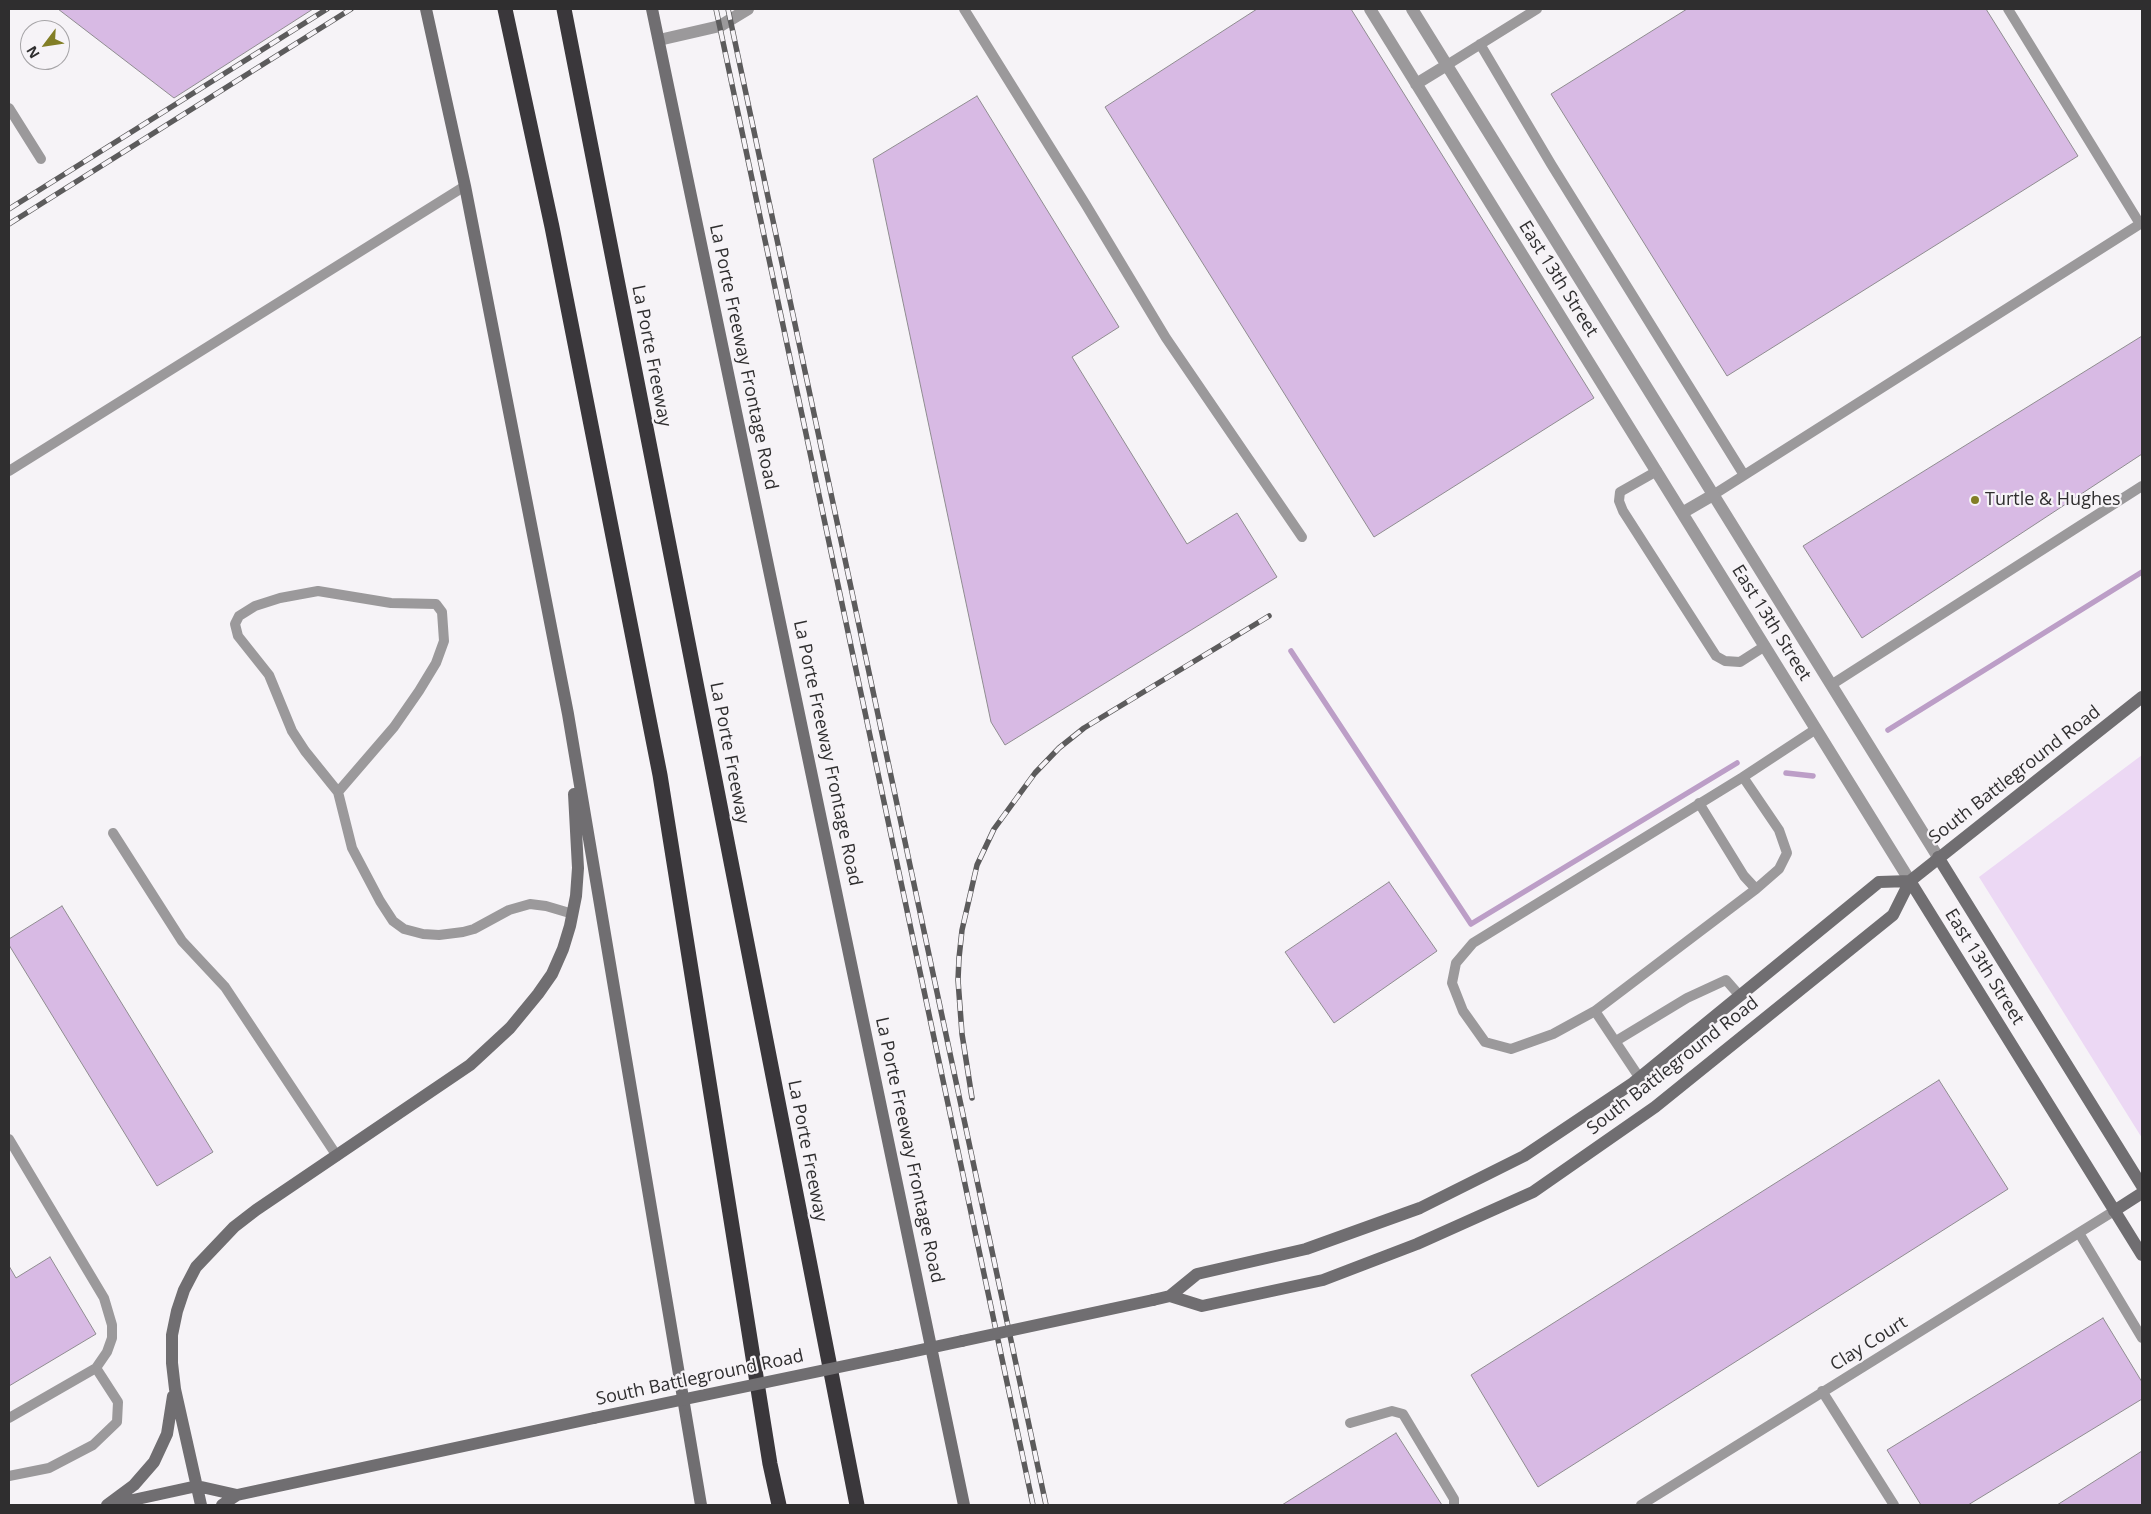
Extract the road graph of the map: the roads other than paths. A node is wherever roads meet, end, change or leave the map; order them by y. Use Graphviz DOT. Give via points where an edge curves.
graph roads {
  1 [pos="426,9"];
  2 [pos="505,9"];
  3 [pos="564,9"];
  4 [pos="652,9"];
  5 [pos="748,9"];
  6 [pos="964,9"];
  7 [pos="1370,9"];
  8 [pos="1412,9"];
  9 [pos="1537,9"];
  10 [pos="2008,9"];
  11 [pos="659,40"];
  12 [pos="1480,44"];
  13 [pos="1447,65"];
  14 [pos="1416,84"];
  15 [pos="9,108"];
  16 [pos="41,159"];
  17 [pos="465,186"];
  18 [pos="9,470"];
  19 [pos="1656,471"];
  20 [pos="1744,476"];
  21 [pos="2142,486"];
  22 [pos="1713,495"];
  23 [pos="1682,513"];
  24 [pos="1302,537"];
  25 [pos="1765,646"];
  26 [pos="1831,685"];
  27 [pos="2142,698"];
  28 [pos="568,714"];
  29 [pos="1816,729"];
  30 [pos="1744,776"];
  31 [pos="338,792"];
  32 [pos="1699,803"];
  33 [pos="113,833"];
  34 [pos="1938,857"];
  35 [pos="1910,881"];
  36 [pos="1756,889"];
  37 [pos="572,914"];
  38 [pos="1740,996"];
  39 [pos="1595,1010"];
  40 [pos="1616,1041"];
  41 [pos="1639,1077"];
  42 [pos="9,1139"];
  43 [pos="337,1156"];
  44 [pos="2142,1186"];
  45 [pos="2142,1193"];
  46 [pos="2114,1211"];
  47 [pos="2079,1233"];
  48 [pos="2142,1255"];
  49 [pos="1170,1296"];
  50 [pos="2142,1338"];
  51 [pos="932,1348"];
  52 [pos="96,1368"];
  53 [pos="175,1389"];
  54 [pos="1822,1392"];
  55 [pos="9,1418"];
  56 [pos="1350,1423"];
  57 [pos="9,1476"];
  58 [pos="197,1486"];
  59 [pos="237,1495"];
  60 [pos="109,1505"];
  61 [pos="201,1505"];
  62 [pos="222,1505"];
  63 [pos="701,1505"];
  64 [pos="779,1505"];
  65 [pos="858,1505"];
  66 [pos="964,1505"];
  67 [pos="1454,1505"];
  68 [pos="1641,1505"];
  69 [pos="1894,1505"];
  1 -- 17 [label="main road"];
  2 -- 64 [label="highway" via="554,237 660,775"];
  3 -- 65 [label="highway, La Porte Freeway"];
  4 -- 11 [label="main road, La Porte Freeway Frontage Road"];
  5 -- 11 [label="street" via="720,26"];
  6 -- 24 [label="lane" via="1166,338"];
  7 -- 14 [label="street, East 13th Street"];
  8 -- 13 [label="street, East 13th Street"];
  9 -- 12 [label="lane"];
  10 -- 20 [label="lane" via="2140,224"];
  11 -- 51 [label="main road, La Porte Freeway Frontage Road"];
  12 -- 13 [label="lane"];
  12 -- 20 [label="lane"];
  13 -- 14 [label="street"];
  13 -- 22 [label="street, East 13th Street"];
  14 -- 19 [label="street, East 13th Street"];
  15 -- 16 [label="lane"];
  17 -- 18 [label="lane"];
  17 -- 28 [label="main road"];
  19 -- 23 [label="street, East 13th Street"];
  19 -- 25 [label="lane" via="1620,492 1619,502 1623,511 1716,656 1725,661 1740,662"];
  20 -- 22 [label="lane"];
  21 -- 26 [label="lane"];
  22 -- 23 [label="street"];
  22 -- 26 [label="street, East 13th Street"];
  23 -- 25 [label="street, East 13th Street"];
  25 -- 29 [label="street, East 13th Street"];
  26 -- 34 [label="street, East 13th Street"];
  27 -- 34 [label="main road, South Battleground Road"];
  28 -- 37 [label="main road" via="578,868"];
  28 -- 63 [label="main road"];
  29 -- 30 [label="lane"];
  29 -- 35 [label="street, East 13th Street"];
  30 -- 32 [label="lane"];
  30 -- 36 [label="lane" via="1779,830 1787,853 1779,869"];
  31 -- 31 [label="lane" via="394,727 436,663 444,641 442,612 436,604 391,603 318,591 280,598 255,606 239,616 235,624 238,636 269,675 292,731"];
  31 -- 37 [label="lane" via="352,848 380,901 404,929 439,935 474,930 509,910 530,904"];
  32 -- 36 [label="lane" via="1744,876"];
  32 -- 39 [label="lane" via="1473,943 1456,963 1452,983 1463,1011 1485,1042 1511,1049 1553,1034"];
  33 -- 43 [label="lane" via="182,941 225,987"];
  34 -- 35 [label="main road, South Battleground Road"];
  34 -- 44 [label="main road, East 13th Street"];
  35 -- 38 [label="main road, South Battleground Road" via="1879,882"];
  35 -- 46 [label="main road, East 13th Street"];
  35 -- 49 [label="main road, South Battleground Road" via="1893,915 1655,1107 1533,1192 1417,1244 1323,1280 1202,1306"];
  36 -- 39 [label="lane"];
  37 -- 43 [label="main road" via="563,949 552,974 510,1028 470,1065"];
  38 -- 40 [label="lane" via="1726,980 1687,998"];
  38 -- 41 [label="main road, South Battleground Road"];
  39 -- 40 [label="lane"];
  40 -- 41 [label="lane"];
  41 -- 49 [label="main road, South Battleground Road" via="1524,1156 1420,1208 1306,1249 1197,1274"];
  42 -- 52 [label="lane" via="110,1312 112,1338"];
  43 -- 53 [label="main road" via="234,1227 196,1267 184,1290 172,1335"];
  45 -- 46 [label="main road"];
  46 -- 47 [label="lane, Clay Court"];
  46 -- 48 [label="main road, East 13th Street"];
  47 -- 50 [label="lane"];
  47 -- 54 [label="lane, Clay Court"];
  49 -- 51 [label="main road, South Battleground Road, bridge"];
  51 -- 59 [label="main road, South Battleground Road, bridge"];
  51 -- 66 [label="main road, La Porte Freeway Frontage Road"];
  52 -- 55 [label="lane"];
  52 -- 57 [label="lane" via="118,1402 118,1422 93,1445 49,1468"];
  53 -- 58 [label="main road"];
  53 -- 60 [label="main road" via="167,1434 154,1462 134,1485"];
  54 -- 68 [label="lane, Clay Court"];
  54 -- 69 [label="lane"];
  56 -- 67 [label="lane" via="1392,1411 1403,1414 1454,1499"];
  58 -- 59 [label="main road, South Battleground Road"];
  58 -- 60 [label="main road"];
  58 -- 61 [label="main road"];
  59 -- 62 [label="main road, South Battleground Road"];
}
